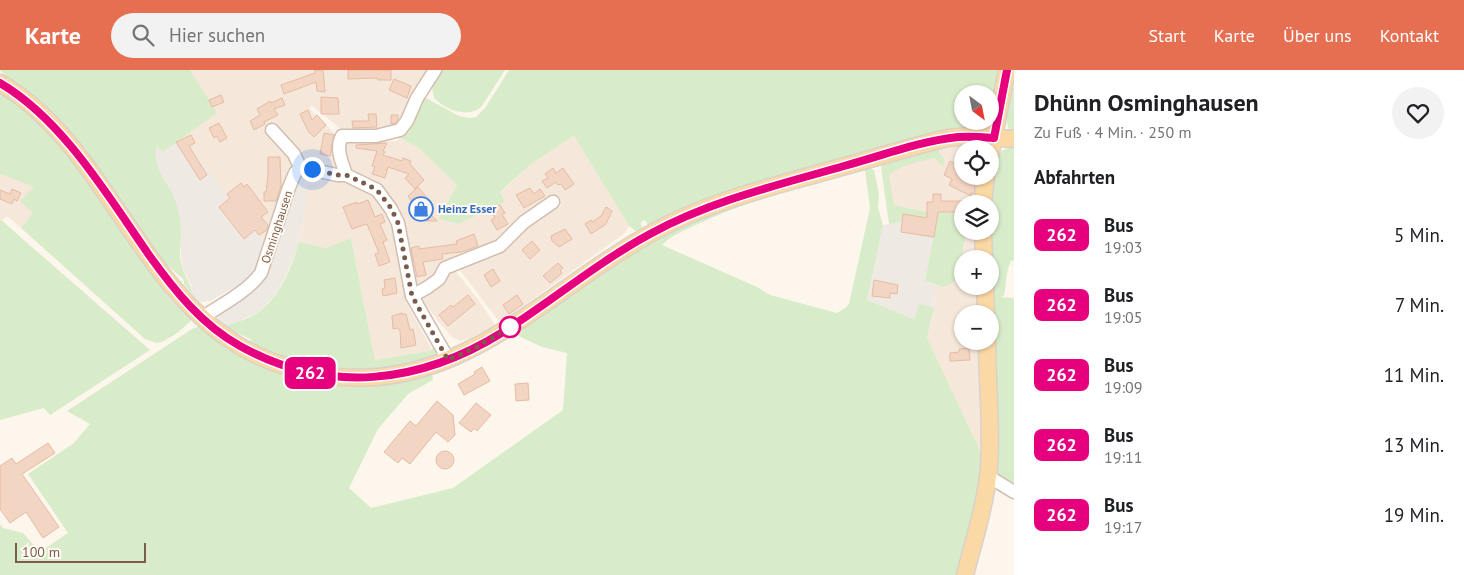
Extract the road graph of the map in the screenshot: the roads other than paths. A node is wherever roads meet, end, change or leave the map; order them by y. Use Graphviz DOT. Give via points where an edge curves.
graph roads {
  1 [pos="435,70"];
  2 [pos="1007,70"];
  3 [pos="0,83"];
  4 [pos="272,130"];
  5 [pos="994,138"];
  6 [pos="1014,139"];
  7 [pos="300,167"];
  8 [pos="346,175"];
  9 [pos="554,202"];
  10 [pos="412,296"];
  11 [pos="202,318"];
  12 [pos="987,350"];
  13 [pos="448,360"];
  14 [pos="988,476"];
  15 [pos="1014,492"];
  16 [pos="965,575"];
  1 -- 8 [label="street" via="400,130 376,136 342,136 338,148"];
  2 -- 5 [label="main road"];
  3 -- 11 [label="main road" via="21,96 56,129 169,282"];
  4 -- 7 [label="street" via="294,154"];
  5 -- 6 [label="main road"];
  5 -- 13 [label="main road" via="958,137 928,143 700,210 635,242 501,333"];
  7 -- 8 [label="street"];
  7 -- 11 [label="street, Osminghausen" via="288,190 261,273 242,292"];
  8 -- 10 [label="street" via="377,190 391,208 398,223"];
  9 -- 10 [label="street" via="524,222 500,246 445,268 439,279"];
  10 -- 13 [label="street"];
  11 -- 13 [label="main road" via="238,345 276,363 310,373 346,378 380,377 421,370"];
  12 -- 14 [label="main road"];
  14 -- 15 [label="street"];
  14 -- 16 [label="main road"];
}
